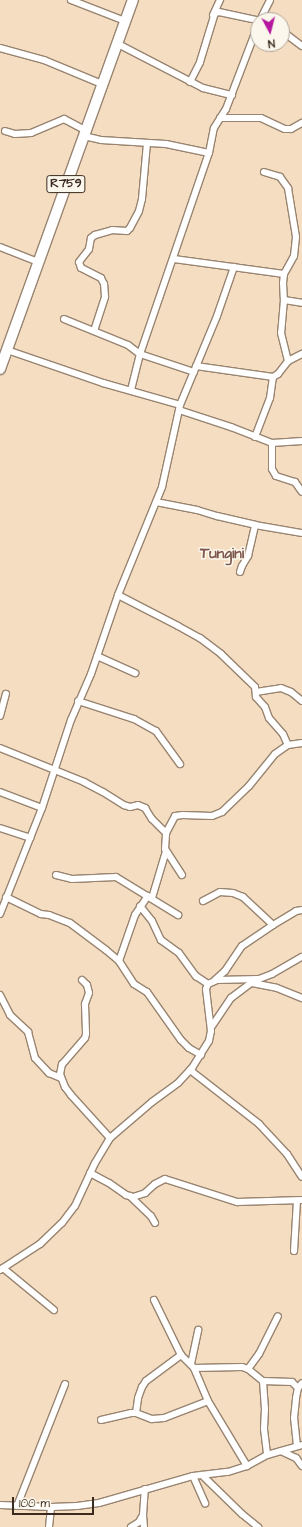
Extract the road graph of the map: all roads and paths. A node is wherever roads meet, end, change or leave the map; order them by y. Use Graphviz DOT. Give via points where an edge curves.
graph roads {
  1 [pos="71,0"];
  2 [pos="132,0"];
  3 [pos="220,0"];
  4 [pos="270,0"];
  5 [pos="265,12"];
  6 [pos="213,15"];
  7 [pos="250,18"];
  8 [pos="124,21"];
  9 [pos="290,37"];
  10 [pos="118,44"];
  11 [pos="302,46"];
  12 [pos="250,47"];
  13 [pos="0,48"];
  14 [pos="190,82"];
  15 [pos="102,84"];
  16 [pos="232,95"];
  17 [pos="220,118"];
  18 [pos="302,123"];
  19 [pos="5,131"];
  20 [pos="84,133"];
  21 [pos="147,143"];
  22 [pos="209,153"];
  23 [pos="264,172"];
  24 [pos="0,247"];
  25 [pos="174,259"];
  26 [pos="38,262"];
  27 [pos="234,267"];
  28 [pos="284,274"];
  29 [pos="284,300"];
  30 [pos="302,303"];
  31 [pos="64,319"];
  32 [pos="94,331"];
  33 [pos="6,350"];
  34 [pos="140,354"];
  35 [pos="302,354"];
  36 [pos="288,361"];
  37 [pos="0,368"];
  38 [pos="195,369"];
  39 [pos="273,377"];
  40 [pos="131,390"];
  41 [pos="180,408"];
  42 [pos="255,437"];
  43 [pos="302,441"];
  44 [pos="272,443"];
  45 [pos="302,492"];
  46 [pos="156,502"];
  47 [pos="255,525"];
  48 [pos="302,533"];
  49 [pos="240,572"];
  50 [pos="118,595"];
  51 [pos="97,656"];
  52 [pos="135,673"];
  53 [pos="256,692"];
  54 [pos="6,694"];
  55 [pos="78,700"];
  56 [pos="302,701"];
  57 [pos="0,716"];
  58 [pos="302,743"];
  59 [pos="288,745"];
  60 [pos="0,748"];
  61 [pos="180,764"];
  62 [pos="54,771"];
  63 [pos="0,792"];
  64 [pos="42,808"];
  65 [pos="0,828"];
  66 [pos="166,833"];
  67 [pos="30,838"];
  68 [pos="166,851"];
  69 [pos="56,875"];
  70 [pos="182,875"];
  71 [pos="150,897"];
  72 [pos="4,898"];
  73 [pos="202,901"];
  74 [pos="140,906"];
  75 [pos="302,910"];
  76 [pos="0,914"];
  77 [pos="178,914"];
  78 [pos="272,925"];
  79 [pos="302,957"];
  80 [pos="119,961"];
  81 [pos="82,980"];
  82 [pos="214,981"];
  83 [pos="254,981"];
  84 [pos="208,984"];
  85 [pos="0,995"];
  86 [pos="302,998"];
  87 [pos="212,1026"];
  88 [pos="201,1055"];
  89 [pos="190,1070"];
  90 [pos="61,1078"];
  91 [pos="110,1138"];
  92 [pos="90,1173"];
  93 [pos="302,1177"];
  94 [pos="130,1196"];
  95 [pos="299,1200"];
  96 [pos="155,1224"];
  97 [pos="294,1251"];
  98 [pos="2,1269"];
  99 [pos="154,1300"];
  100 [pos="54,1310"];
  101 [pos="278,1316"];
  102 [pos="198,1330"];
  103 [pos="181,1355"];
  104 [pos="192,1366"];
  105 [pos="248,1369"];
  106 [pos="263,1381"];
  107 [pos="65,1384"];
  108 [pos="300,1385"];
  109 [pos="208,1401"];
  110 [pos="136,1413"];
  111 [pos="101,1420"];
  112 [pos="300,1445"];
  113 [pos="281,1451"];
  114 [pos="267,1455"];
  115 [pos="247,1466"];
  116 [pos="302,1466"];
  117 [pos="202,1475"];
  118 [pos="192,1476"];
  119 [pos="145,1489"];
  120 [pos="205,1503"];
  121 [pos="0,1504"];
  122 [pos="17,1506"];
  123 [pos="51,1507"];
  124 [pos="143,1515"];
  125 [pos="50,1527"];
  126 [pos="131,1527"];
  127 [pos="144,1527"];
  128 [pos="258,1527"];
  1 -- 8 [label="street"];
  2 -- 8 [label="main road, R759"];
  3 -- 6 [label="street"];
  4 -- 5 [label="street"];
  6 -- 7 [label="street" via="219,12"];
  6 -- 14 [label="street" via="200,62"];
  8 -- 10 [label="main road, R759"];
  9 -- 11 [label="street"];
  10 -- 14 [label="street"];
  10 -- 15 [label="main road, R759"];
  12 -- 16 [label="street"];
  13 -- 15 [label="street" via="44,60"];
  14 -- 16 [label="street"];
  15 -- 20 [label="main road, R759"];
  16 -- 17 [label="street"];
  17 -- 18 [label="street" via="261,118 284,129 291,129"];
  17 -- 22 [label="street" via="214,128"];
  19 -- 20 [label="street" via="15,134 31,133 64,119"];
  20 -- 21 [label="street" via="101,140"];
  20 -- 26 [label="main road, R759"];
  21 -- 22 [label="street" via="166,144"];
  21 -- 32 [label="street" via="142,199 130,228 127,231 112,230 95,235 79,262 81,268 101,278 104,284 105,298"];
  22 -- 25 [label="street"];
  23 -- 28 [label="street" via="280,177 288,188 296,247"];
  24 -- 26 [label="street"];
  25 -- 27 [label="street"];
  25 -- 34 [label="street"];
  26 -- 33 [label="main road, R759"];
  27 -- 28 [label="street"];
  27 -- 38 [label="street"];
  28 -- 29 [label="street"];
  29 -- 30 [label="street"];
  29 -- 36 [label="street" via="281,333"];
  31 -- 32 [label="street"];
  32 -- 34 [label="street" via="128,344"];
  33 -- 37 [label="main road, R759"];
  33 -- 40 [label="street"];
  34 -- 38 [label="street"];
  34 -- 40 [label="street"];
  35 -- 36 [label="street"];
  36 -- 39 [label="street"];
  38 -- 39 [label="street"];
  38 -- 41 [label="street"];
  39 -- 42 [label="street" via="270,398"];
  40 -- 41 [label="street"];
  41 -- 42 [label="street"];
  41 -- 46 [label="street" via="162,487"];
  42 -- 44 [label="street"];
  43 -- 44 [label="street"];
  44 -- 45 [label="street" via="272,469 276,476 295,482"];
  46 -- 47 [label="street"];
  46 -- 50 [label="street"];
  47 -- 48 [label="street"];
  47 -- 49 [label="street" via="248,556"];
  50 -- 51 [label="street"];
  50 -- 53 [label="street" via="210,645 254,686"];
  51 -- 52 [label="street"];
  51 -- 55 [label="street"];
  53 -- 56 [label="street" via="281,688"];
  53 -- 59 [label="street" via="256,697 264,705 269,718 283,734"];
  54 -- 57 [label="street"];
  55 -- 61 [label="street" via="134,719 156,730"];
  55 -- 62 [label="street"];
  58 -- 59 [label="street"];
  59 -- 66 [label="street" via="275,754 249,786 222,812 212,816 176,815"];
  60 -- 62 [label="street"];
  62 -- 64 [label="street"];
  62 -- 66 [label="street" via="94,787 127,806 140,805"];
  63 -- 64 [label="street"];
  64 -- 67 [label="street"];
  65 -- 67 [label="street"];
  66 -- 68 [label="street"];
  67 -- 72 [label="street"];
  68 -- 70 [label="street"];
  68 -- 71 [label="street"];
  69 -- 71 [label="street" via="72,879 115,877"];
  71 -- 74 [label="street"];
  71 -- 77 [label="street"];
  72 -- 76 [label="street"];
  72 -- 80 [label="street" via="70,923"];
  73 -- 78 [label="street" via="220,892 233,892 243,897"];
  74 -- 80 [label="street"];
  74 -- 84 [label="street" via="152,921 161,940 179,953 196,976"];
  75 -- 78 [label="street"];
  78 -- 82 [label="street" via="242,946 225,971"];
  79 -- 83 [label="street"];
  80 -- 88 [label="street" via="134,984 147,992 181,1040"];
  81 -- 90 [label="street" via="89,993 85,1004 86,1034 62,1064"];
  82 -- 83 [label="street"];
  82 -- 84 [label="street"];
  83 -- 86 [label="street"];
  83 -- 87 [label="street" via="231,998"];
  84 -- 87 [label="street" via="206,989"];
  85 -- 90 [label="street" via="10,1015 28,1032 35,1058 49,1073"];
  87 -- 88 [label="street"];
  88 -- 89 [label="street"];
  89 -- 91 [label="street" via="178,1083"];
  89 -- 93 [label="street" via="259,1124 287,1154"];
  90 -- 91 [label="street" via="71,1095"];
  91 -- 92 [label="street"];
  92 -- 94 [label="street"];
  92 -- 98 [label="street" via="75,1206 62,1223 40,1244"];
  94 -- 95 [label="street" via="145,1194 165,1179 237,1202"];
  94 -- 96 [label="street" via="151,1216"];
  95 -- 97 [label="street"];
  98 -- 100 [label="street"];
  99 -- 103 [label="street"];
  101 -- 105 [label="street" via="259,1354"];
  102 -- 104 [label="street"];
  103 -- 104 [label="street"];
  103 -- 110 [label="street" via="146,1381 138,1398"];
  104 -- 105 [label="street" via="236,1366"];
  104 -- 109 [label="street"];
  105 -- 106 [label="street"];
  106 -- 108 [label="street" via="292,1382"];
  106 -- 114 [label="street"];
  107 -- 122 [label="street"];
  108 -- 112 [label="street" via="294,1418"];
  109 -- 110 [label="street" via="164,1418 152,1419"];
  109 -- 115 [label="street"];
  110 -- 111 [label="street"];
  112 -- 113 [label="street"];
  113 -- 114 [label="street"];
  113 -- 116 [label="street" via="296,1458"];
  114 -- 115 [label="street"];
  115 -- 117 [label="street" via="228,1472"];
  117 -- 118 [label="street"];
  117 -- 128 [label="street"];
  118 -- 119 [label="street"];
  118 -- 120 [label="street"];
  119 -- 123 [label="street" via="99,1503"];
  119 -- 124 [label="street"];
  121 -- 122 [label="street"];
  122 -- 123 [label="street"];
  123 -- 125 [label="street"];
  124 -- 126 [label="street" via="139,1522"];
  124 -- 127 [label="street"];
}
